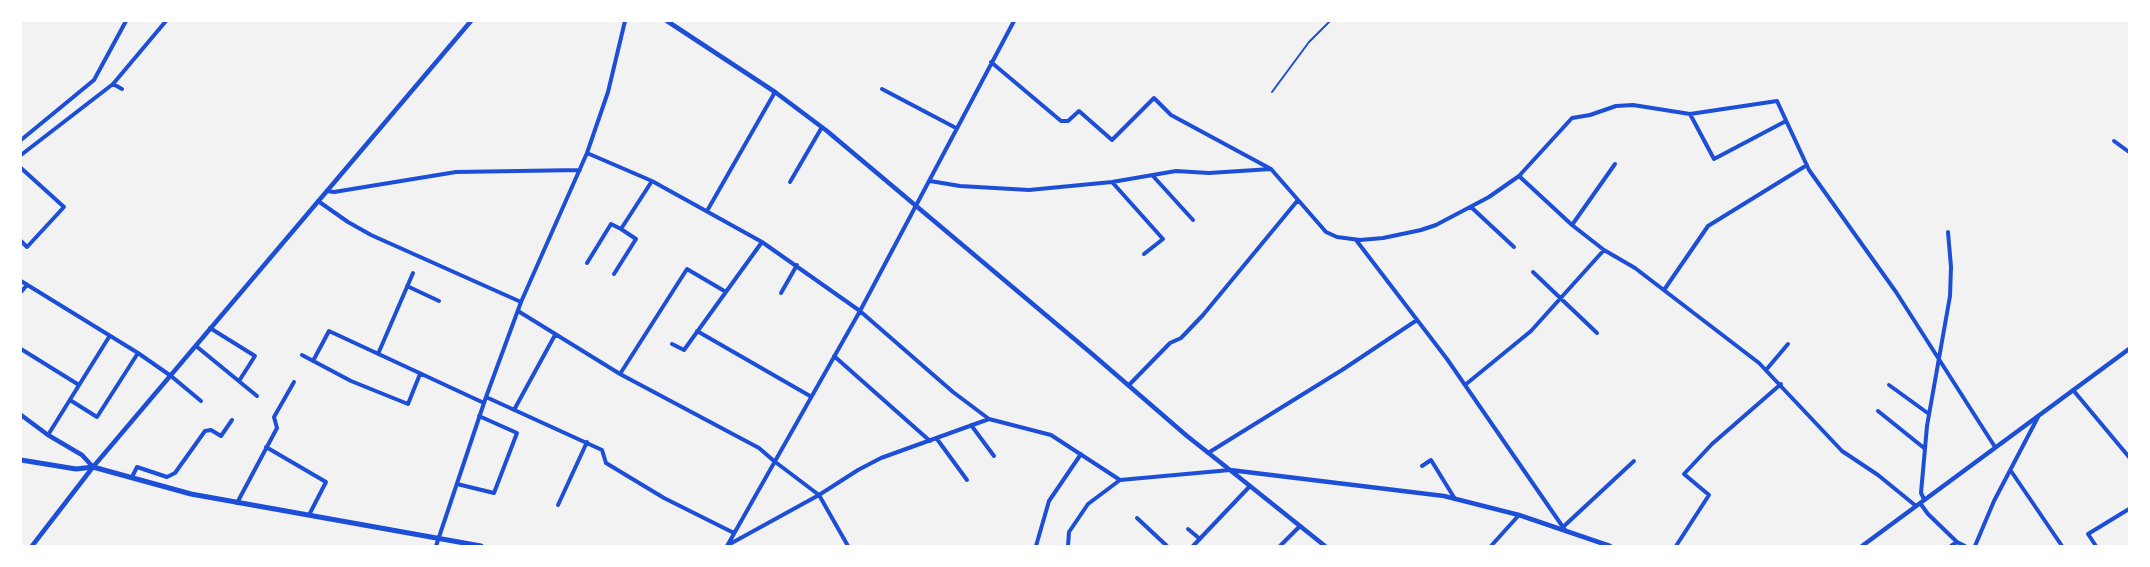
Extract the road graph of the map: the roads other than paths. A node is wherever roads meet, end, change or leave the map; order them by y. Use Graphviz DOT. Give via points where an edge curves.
graph roads {
  1 [pos="126,21"];
  2 [pos="166,21"];
  3 [pos="471,21"];
  4 [pos="625,21"];
  5 [pos="668,21"];
  6 [pos="1014,21"];
  7 [pos="1330,21"];
  8 [pos="991,62"];
  9 [pos="112,84"];
  10 [pos="122,89"];
  11 [pos="882,89"];
  12 [pos="775,92"];
  13 [pos="1272,92"];
  14 [pos="1690,114"];
  15 [pos="1786,122"];
  16 [pos="822,127"];
  17 [pos="956,128"];
  18 [pos="21,140"];
  19 [pos="2114,141"];
  20 [pos="2129,152"];
  21 [pos="588,153"];
  22 [pos="22,154"];
  23 [pos="1615,164"];
  24 [pos="1807,165"];
  25 [pos="21,168"];
  26 [pos="1271,169"];
  27 [pos="579,170"];
  28 [pos="1153,176"];
  29 [pos="1519,176"];
  30 [pos="652,181"];
  31 [pos="930,181"];
  32 [pos="790,182"];
  33 [pos="1112,182"];
  34 [pos="327,191"];
  35 [pos="1298,200"];
  36 [pos="318,201"];
  37 [pos="917,206"];
  38 [pos="1471,207"];
  39 [pos="707,211"];
  40 [pos="1193,220"];
  41 [pos="1572,225"];
  42 [pos="621,229"];
  43 [pos="1948,232"];
  44 [pos="1356,239"];
  45 [pos="21,241"];
  46 [pos="762,242"];
  47 [pos="1515,247"];
  48 [pos="1604,250"];
  49 [pos="1144,254"];
  50 [pos="587,263"];
  51 [pos="796,265"];
  52 [pos="1533,272"];
  53 [pos="413,273"];
  54 [pos="614,274"];
  55 [pos="21,281"];
  56 [pos="27,285"];
  57 [pos="407,286"];
  58 [pos="1664,290"];
  59 [pos="21,292"];
  60 [pos="726,292"];
  61 [pos="781,293"];
  62 [pos="1561,298"];
  63 [pos="439,301"];
  64 [pos="521,302"];
  65 [pos="518,311"];
  66 [pos="860,311"];
  67 [pos="1417,320"];
  68 [pos="210,328"];
  69 [pos="697,331"];
  70 [pos="1597,333"];
  71 [pos="555,334"];
  72 [pos="109,337"];
  73 [pos="672,344"];
  74 [pos="1788,344"];
  75 [pos="196,346"];
  76 [pos="21,349"];
  77 [pos="2129,349"];
  78 [pos="138,353"];
  79 [pos="378,354"];
  80 [pos="302,355"];
  81 [pos="834,356"];
  82 [pos="313,361"];
  83 [pos="1940,361"];
  84 [pos="1766,370"];
  85 [pos="420,374"];
  86 [pos="620,374"];
  87 [pos="171,376"];
  88 [pos="238,381"];
  89 [pos="294,382"];
  90 [pos="1781,384"];
  91 [pos="79,385"];
  92 [pos="1129,385"];
  93 [pos="1465,385"];
  94 [pos="1889,385"];
  95 [pos="2073,390"];
  96 [pos="257,396"];
  97 [pos="810,396"];
  98 [pos="486,397"];
  99 [pos="70,400"];
  100 [pos="201,401"];
  101 [pos="484,402"];
  102 [pos="514,410"];
  103 [pos="1878,411"];
  104 [pos="1929,414"];
  105 [pos="21,415"];
  106 [pos="479,416"];
  107 [pos="2038,416"];
  108 [pos="232,420"];
  109 [pos="989,420"];
  110 [pos="971,426"];
  111 [pos="48,435"];
  112 [pos="936,439"];
  113 [pos="930,441"];
  114 [pos="587,442"];
  115 [pos="266,447"];
  116 [pos="1995,447"];
  117 [pos="1924,448"];
  118 [pos="1208,453"];
  119 [pos="1081,454"];
  120 [pos="994,456"];
  121 [pos="2129,457"];
  122 [pos="21,460"];
  123 [pos="774,461"];
  124 [pos="1634,461"];
  125 [pos="1422,466"];
  126 [pos="93,467"];
  127 [pos="1230,470"];
  128 [pos="2011,471"];
  129 [pos="132,477"];
  130 [pos="967,480"];
  131 [pos="1120,480"];
  132 [pos="457,484"];
  133 [pos="1250,486"];
  134 [pos="819,495"];
  135 [pos="1455,499"];
  136 [pos="1920,502"];
  137 [pos="237,503"];
  138 [pos="558,504"];
  139 [pos="2129,509"];
  140 [pos="309,515"];
  141 [pos="1519,515"];
  142 [pos="1137,518"];
  143 [pos="1300,525"];
  144 [pos="1564,528"];
  145 [pos="1188,529"];
  146 [pos="734,533"];
  147 [pos="439,538"];
  148 [pos="1200,539"];
  149 [pos="1957,542"];
  150 [pos="727,545"];
  151 [pos="32,546"];
  152 [pos="436,546"];
  153 [pos="481,546"];
  154 [pos="848,546"];
  155 [pos="1036,546"];
  156 [pos="1068,546"];
  157 [pos="1167,546"];
  158 [pos="1194,546"];
  159 [pos="1280,546"];
  160 [pos="1325,546"];
  161 [pos="1491,546"];
  162 [pos="1610,546"];
  163 [pos="1676,546"];
  164 [pos="1862,546"];
  165 [pos="1951,546"];
  166 [pos="1965,546"];
  167 [pos="1975,546"];
  168 [pos="2062,546"];
  169 [pos="2096,546"];
  1 -- 18 [label="street" via="94,80"];
  2 -- 9 [label="street"];
  3 -- 34 [label="street"];
  4 -- 21 [label="street"];
  5 -- 12 [label="street"];
  6 -- 8 [label="street"];
  7 -- 13 [label="lane"];
  8 -- 17 [label="street"];
  8 -- 26 [label="street" via="1061,121 1068,121 1079,111 1112,140 1154,98 1171,115"];
  9 -- 10 [label="street"];
  9 -- 22 [label="street"];
  11 -- 17 [label="street"];
  12 -- 16 [label="street"];
  12 -- 39 [label="street"];
  14 -- 15 [label="street" via="1777,101"];
  14 -- 15 [label="street" via="1714,159"];
  14 -- 29 [label="street" via="1633,105 1572,118"];
  15 -- 24 [label="street"];
  16 -- 32 [label="street"];
  16 -- 37 [label="street"];
  17 -- 31 [label="street"];
  19 -- 20 [label="street"];
  21 -- 27 [label="street"];
  21 -- 30 [label="street"];
  23 -- 41 [label="street"];
  24 -- 58 [label="street" via="1708,226"];
  24 -- 83 [label="street"];
  25 -- 45 [label="street" via="64,207 27,247"];
  26 -- 28 [label="street" via="1176,171"];
  26 -- 35 [label="street"];
  27 -- 34 [label="street" via="456,172"];
  27 -- 64 [label="street"];
  28 -- 33 [label="street"];
  28 -- 40 [label="street"];
  29 -- 38 [label="street"];
  29 -- 41 [label="street"];
  30 -- 39 [label="street"];
  30 -- 42 [label="street"];
  31 -- 33 [label="street" via="1029,190"];
  31 -- 37 [label="street"];
  33 -- 49 [label="street" via="1163,239"];
  34 -- 36 [label="street"];
  35 -- 44 [label="street" via="1326,232"];
  35 -- 92 [label="street" via="1203,315"];
  36 -- 64 [label="street" via="371,235"];
  36 -- 68 [label="street"];
  37 -- 66 [label="street"];
  37 -- 92 [label="street"];
  38 -- 44 [label="street" via="1421,230"];
  38 -- 47 [label="street"];
  39 -- 46 [label="street"];
  41 -- 48 [label="street"];
  42 -- 50 [label="street" via="611,224"];
  42 -- 54 [label="street" via="636,239"];
  43 -- 83 [label="street" via="1950,296"];
  44 -- 67 [label="street"];
  46 -- 51 [label="street"];
  46 -- 60 [label="street"];
  48 -- 58 [label="street"];
  48 -- 62 [label="street"];
  51 -- 61 [label="street"];
  51 -- 66 [label="street"];
  52 -- 62 [label="street"];
  53 -- 57 [label="street"];
  55 -- 56 [label="street"];
  56 -- 59 [label="street"];
  56 -- 72 [label="street"];
  57 -- 63 [label="street"];
  57 -- 79 [label="street"];
  58 -- 84 [label="street"];
  60 -- 69 [label="street"];
  60 -- 86 [label="street" via="687,269"];
  62 -- 70 [label="street"];
  62 -- 93 [label="street" via="1531,331"];
  64 -- 65 [label="street"];
  65 -- 71 [label="street"];
  65 -- 98 [label="street"];
  66 -- 81 [label="street"];
  66 -- 109 [label="street"];
  67 -- 93 [label="street"];
  67 -- 118 [label="street"];
  68 -- 75 [label="street"];
  68 -- 88 [label="street" via="255,356"];
  69 -- 73 [label="street" via="684,350"];
  69 -- 97 [label="street"];
  71 -- 86 [label="street"];
  71 -- 102 [label="street"];
  72 -- 78 [label="street"];
  72 -- 91 [label="street"];
  74 -- 84 [label="street"];
  75 -- 87 [label="street"];
  75 -- 88 [label="street"];
  76 -- 91 [label="street"];
  77 -- 95 [label="street"];
  78 -- 87 [label="street"];
  78 -- 99 [label="street" via="97,417"];
  79 -- 82 [label="street" via="329,331"];
  79 -- 85 [label="street"];
  80 -- 82 [label="street"];
  81 -- 97 [label="street"];
  81 -- 113 [label="street"];
  82 -- 85 [label="street" via="408,404"];
  83 -- 104 [label="street"];
  83 -- 116 [label="street"];
  84 -- 90 [label="street"];
  85 -- 101 [label="street"];
  86 -- 123 [label="street" via="759,448"];
  87 -- 100 [label="street"];
  87 -- 126 [label="street"];
  88 -- 96 [label="street"];
  89 -- 115 [label="street" via="274,417 277,428"];
  90 -- 136 [label="street" via="1842,451"];
  90 -- 163 [label="street" via="1684,474 1709,495"];
  91 -- 99 [label="street"];
  92 -- 118 [label="street"];
  93 -- 144 [label="street"];
  94 -- 104 [label="street"];
  95 -- 107 [label="street"];
  95 -- 121 [label="street"];
  97 -- 123 [label="street"];
  98 -- 101 [label="street"];
  98 -- 102 [label="street"];
  99 -- 111 [label="street"];
  101 -- 106 [label="street"];
  102 -- 114 [label="street"];
  103 -- 117 [label="street"];
  104 -- 117 [label="street"];
  105 -- 111 [label="street"];
  106 -- 132 [label="street"];
  106 -- 132 [label="street" via="518,433 494,493"];
  107 -- 116 [label="street"];
  107 -- 128 [label="street"];
  108 -- 129 [label="street" via="221,436 205,431 175,473 167,477 137,467"];
  109 -- 110 [label="street"];
  109 -- 119 [label="street" via="1051,435"];
  110 -- 112 [label="street"];
  110 -- 120 [label="street"];
  111 -- 126 [label="street" via="82,455"];
  112 -- 113 [label="street"];
  112 -- 130 [label="street"];
  113 -- 134 [label="street" via="881,458"];
  114 -- 138 [label="street"];
  114 -- 146 [label="street" via="602,450 606,463"];
  115 -- 137 [label="street"];
  115 -- 140 [label="street" via="326,482"];
  116 -- 136 [label="street"];
  117 -- 136 [label="street"];
  118 -- 127 [label="street"];
  119 -- 131 [label="street"];
  119 -- 155 [label="street" via="1049,501"];
  122 -- 126 [label="main road" via="76,469"];
  123 -- 134 [label="street"];
  123 -- 146 [label="street"];
  124 -- 144 [label="street"];
  125 -- 135 [label="street" via="1431,460"];
  126 -- 129 [label="main road"];
  126 -- 151 [label="street"];
  127 -- 131 [label="street"];
  127 -- 133 [label="street"];
  127 -- 135 [label="street"];
  128 -- 167 [label="street"];
  128 -- 168 [label="street"];
  129 -- 137 [label="main road"];
  131 -- 156 [label="street" via="1088,504 1069,532"];
  132 -- 147 [label="street"];
  133 -- 143 [label="street"];
  133 -- 148 [label="street"];
  134 -- 150 [label="street"];
  134 -- 154 [label="street"];
  135 -- 141 [label="street"];
  136 -- 149 [label="street"];
  136 -- 164 [label="street"];
  137 -- 140 [label="main road"];
  139 -- 169 [label="street" via="2088,534"];
  140 -- 147 [label="main road"];
  141 -- 144 [label="street"];
  141 -- 161 [label="street"];
  142 -- 157 [label="street"];
  143 -- 159 [label="street"];
  143 -- 160 [label="street"];
  144 -- 162 [label="street"];
  145 -- 148 [label="street"];
  146 -- 150 [label="street"];
  147 -- 152 [label="street"];
  147 -- 153 [label="main road"];
  148 -- 158 [label="street"];
  149 -- 165 [label="street"];
  149 -- 166 [label="street"];
}
